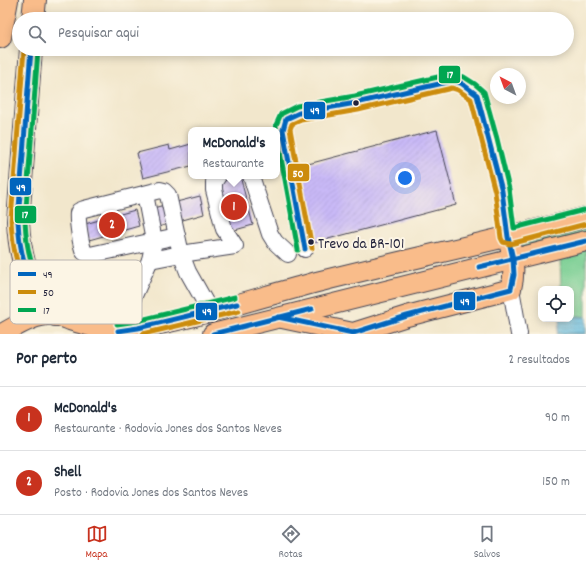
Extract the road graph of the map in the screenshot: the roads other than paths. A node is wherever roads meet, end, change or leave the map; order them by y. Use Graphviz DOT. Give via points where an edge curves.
graph roads {
  1 [pos="7,0"];
  2 [pos="35,0"];
  3 [pos="34,12"];
  4 [pos="0,36"];
  5 [pos="30,56"];
  6 [pos="216,179"];
  7 [pos="252,179"];
  8 [pos="152,192"];
  9 [pos="586,217"];
  10 [pos="177,236"];
  11 [pos="508,237"];
  12 [pos="154,241"];
  13 [pos="586,241"];
  14 [pos="305,249"];
  15 [pos="181,254"];
  16 [pos="288,254"];
  17 [pos="513,259"];
  18 [pos="24,260"];
  19 [pos="150,260"];
  20 [pos="142,278"];
  21 [pos="511,289"];
  22 [pos="210,311"];
  23 [pos="278,318"];
  24 [pos="21,324"];
  25 [pos="70,324"];
  26 [pos="86,324"];
  27 [pos="121,324"];
  28 [pos="118,331"];
  29 [pos="2,334"];
  30 [pos="80,334"];
  31 [pos="213,334"];
  32 [pos="352,334"];
  33 [pos="519,334"];
  1 -- 4 [label="highway"];
  2 -- 3 [label="highway"];
  5 -- 18 [label="highway" via="18,221"];
  6 -- 15 [label="lane" via="214,190 224,229 235,246"];
  7 -- 16 [label="lane" via="270,234"];
  8 -- 10 [label="lane" via="164,191 168,195"];
  8 -- 12 [label="lane"];
  8 -- 12 [label="lane" via="84,209 79,211 78,216 81,240 86,254"];
  9 -- 11 [label="main road"];
  10 -- 12 [label="lane"];
  10 -- 15 [label="lane"];
  11 -- 14 [label="lane" via="502,191 477,95 461,83 452,81 286,119 282,130"];
  11 -- 17 [label="main road"];
  11 -- 22 [label="main road" via="378,267"];
  12 -- 19 [label="lane"];
  13 -- 17 [label="main road"];
  15 -- 19 [label="lane"];
  15 -- 22 [label="lane"];
  17 -- 21 [label="main road" via="514,275"];
  17 -- 23 [label="main road"];
  19 -- 20 [label="lane"];
  21 -- 32 [label="main road" via="407,316"];
  21 -- 33 [label="lane"];
  22 -- 28 [label="main road"];
  23 -- 31 [label="main road"];
  23 -- 32 [label="main road"];
  24 -- 29 [label="main road"];
  25 -- 30 [label="main road"];
  26 -- 28 [label="main road"];
  27 -- 28 [label="lane"];
}
